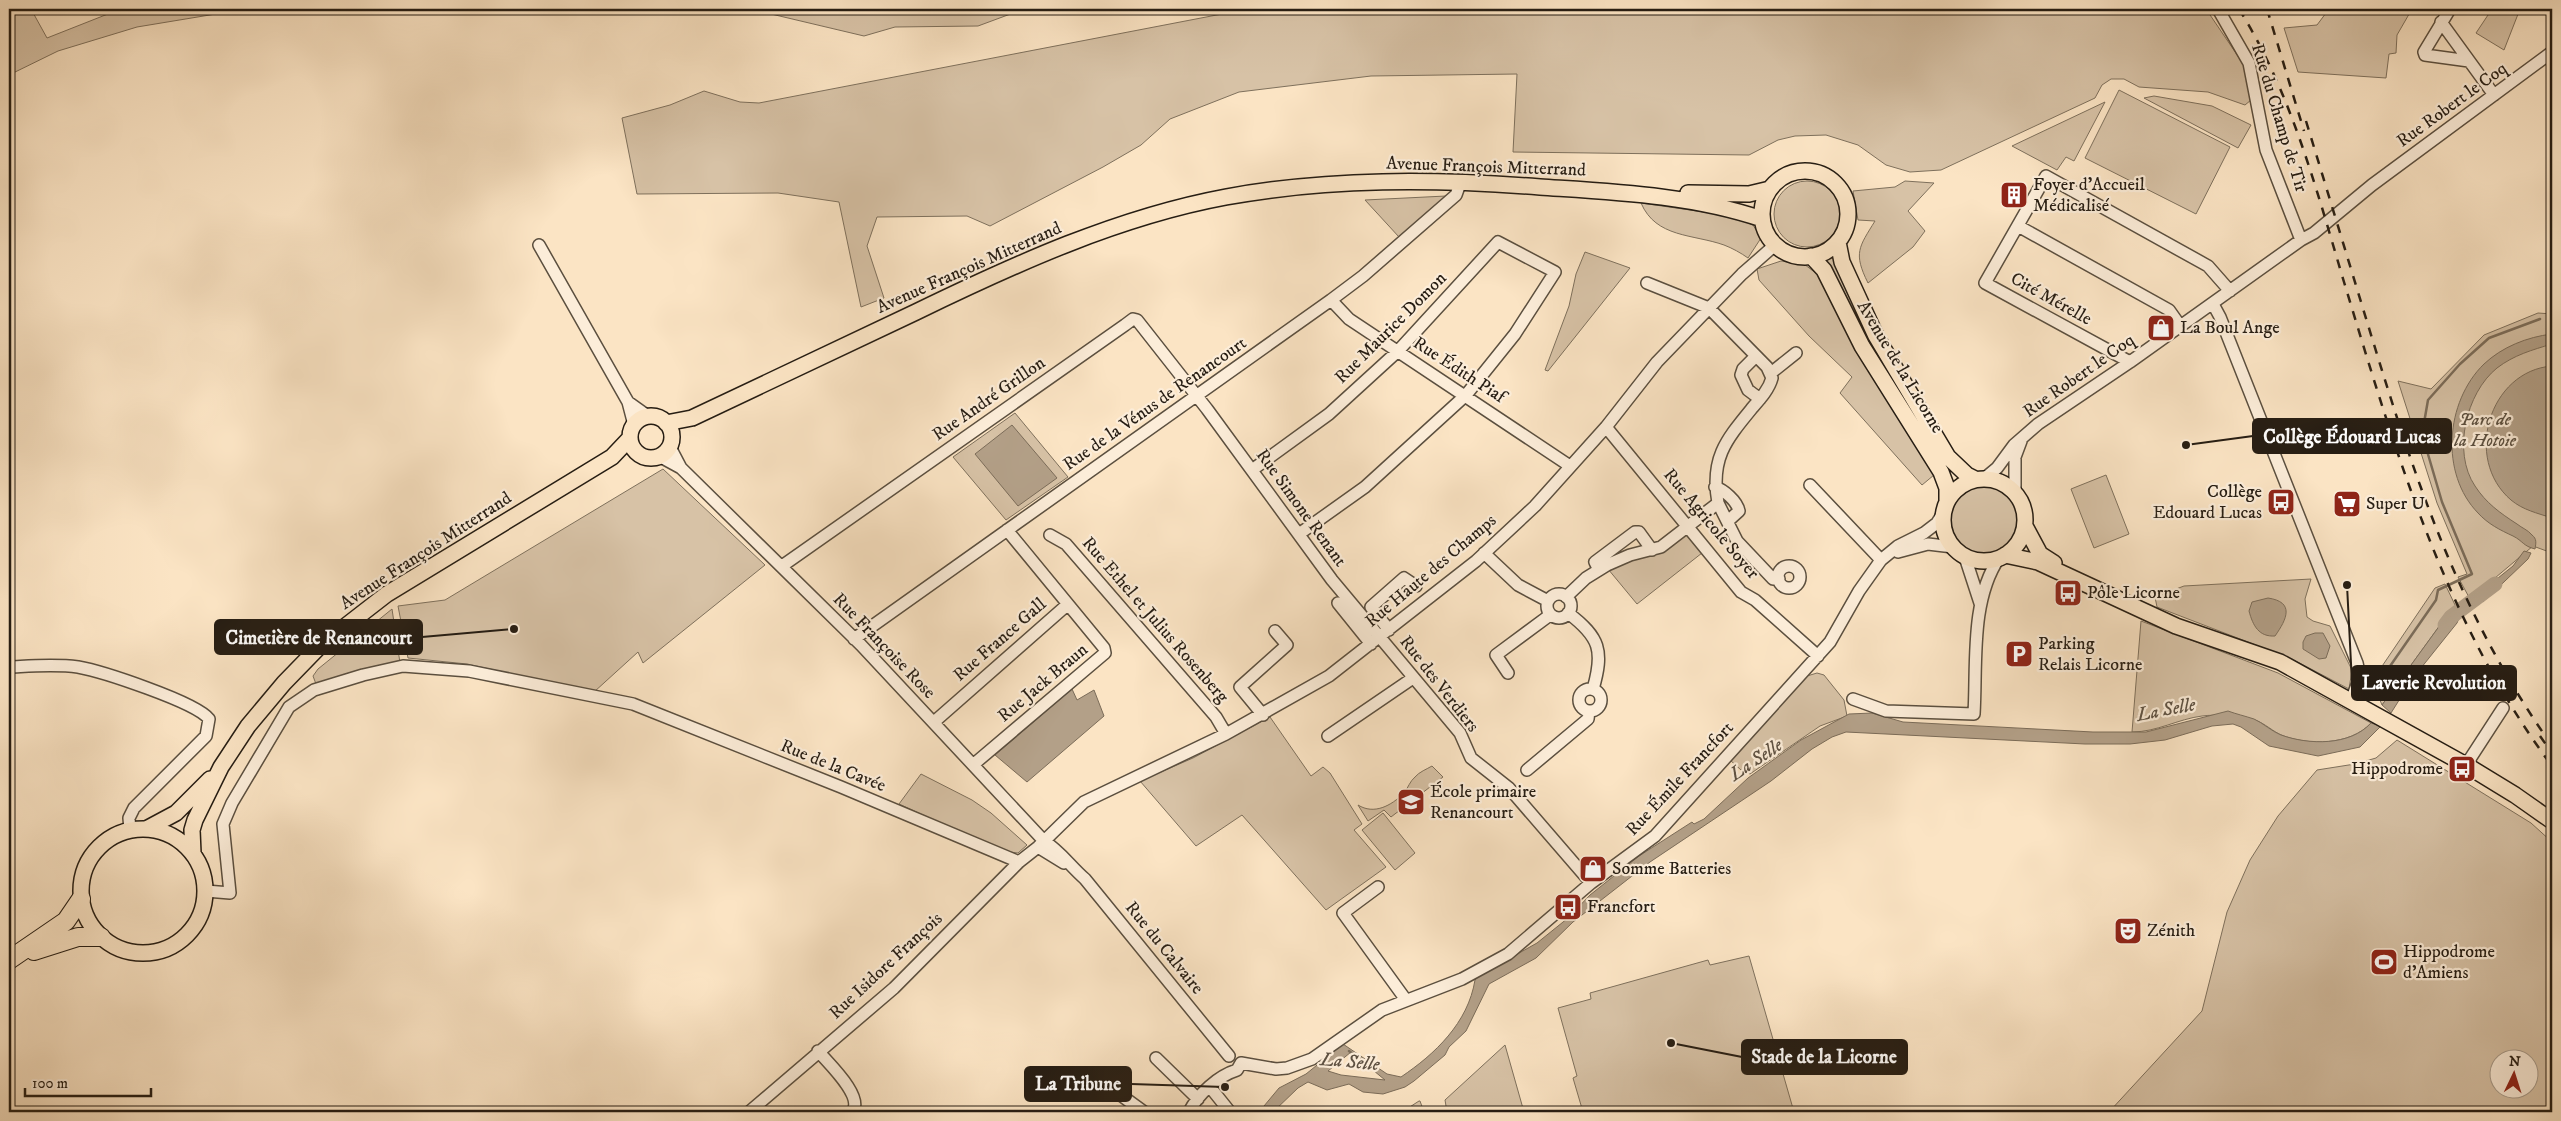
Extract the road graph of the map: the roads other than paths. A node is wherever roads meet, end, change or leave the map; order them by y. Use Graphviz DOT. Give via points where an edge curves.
graph roads {
  1 [pos="2218,9"];
  2 [pos="2450,9"];
  3 [pos="2441,22"];
  4 [pos="2552,52"];
  5 [pos="2469,61"];
  6 [pos="2494,95"];
  7 [pos="1461,181"];
  8 [pos="1770,189"];
  9 [pos="1634,194"];
  10 [pos="1762,219"];
  11 [pos="2018,226"];
  12 [pos="2301,240"];
  13 [pos="1838,242"];
  14 [pos="1775,244"];
  15 [pos="539,245"];
  16 [pos="1811,256"];
  17 [pos="1647,283"];
  18 [pos="2230,291"];
  19 [pos="1331,300"];
  20 [pos="2213,304"];
  21 [pos="1708,308"];
  22 [pos="2181,326"];
  23 [pos="1398,351"];
  24 [pos="1796,353"];
  25 [pos="1756,356"];
  26 [pos="2130,362"];
  27 [pos="1771,373"];
  28 [pos="1466,396"];
  29 [pos="1197,397"];
  30 [pos="1760,399"];
  31 [pos="628,402"];
  32 [pos="648,417"];
  33 [pos="692,418"];
  34 [pos="666,423"];
  35 [pos="1606,427"];
  36 [pos="632,431"];
  37 [pos="2023,437"];
  38 [pos="667,447"];
  39 [pos="637,452"];
  40 [pos="612,457"];
  41 [pos="1570,466"];
  42 [pos="1252,470"];
  43 [pos="1980,478"];
  44 [pos="1810,485"];
  45 [pos="1715,487"];
  46 [pos="2015,493"];
  47 [pos="1947,500"];
  48 [pos="1718,503"];
  49 [pos="1942,515"];
  50 [pos="1728,521"];
  51 [pos="1688,525"];
  52 [pos="2025,526"];
  53 [pos="1006,530"];
  54 [pos="1299,534"];
  55 [pos="1050,535"];
  56 [pos="1952,547"];
  57 [pos="1652,550"];
  58 [pos="1484,553"];
  59 [pos="1966,557"];
  60 [pos="2002,557"];
  61 [pos="1884,558"];
  62 [pos="782,566"];
  63 [pos="1599,570"];
  64 [pos="1779,579"];
  65 [pos="2084,582"];
  66 [pos="1416,586"];
  67 [pos="1566,597"];
  68 [pos="1548,601"];
  69 [pos="1338,603"];
  70 [pos="1981,604"];
  71 [pos="1067,605"];
  72 [pos="1568,614"];
  73 [pos="1550,615"];
  74 [pos="1275,631"];
  75 [pos="1385,633"];
  76 [pos="854,639"];
  77 [pos="1371,644"];
  78 [pos="1818,656"];
  79 [pos="9,667"];
  80 [pos="1508,673"];
  81 [pos="1413,678"];
  82 [pos="1593,689"];
  83 [pos="1853,699"];
  84 [pos="2350,700"];
  85 [pos="2503,708"];
  86 [pos="1589,711"];
  87 [pos="1263,715"];
  88 [pos="934,722"];
  89 [pos="1226,734"];
  90 [pos="1328,736"];
  91 [pos="974,764"];
  92 [pos="2466,765"];
  93 [pos="221,767"];
  94 [pos="1527,770"];
  95 [pos="2552,821"];
  96 [pos="148,828"];
  97 [pos="130,830"];
  98 [pos="1041,844"];
  99 [pos="193,853"];
  100 [pos="1018,862"];
  101 [pos="1591,883"];
  102 [pos="1378,887"];
  103 [pos="206,891"];
  104 [pos="81,898"];
  105 [pos="101,937"];
  106 [pos="12,959"];
  107 [pos="1406,1000"];
  108 [pos="818,1051"];
  109 [pos="1156,1058"];
  110 [pos="1228,1064"];
  111 [pos="1210,1087"];
  112 [pos="1111,1088"];
  113 [pos="1198,1099"];
  114 [pos="749,1112"];
  115 [pos="852,1112"];
  116 [pos="1144,1112"];
  117 [pos="1189,1112"];
  118 [pos="1230,1112"];
  1 -- 12 [label="street, Rue du Champ de Tir" via="2249,63 2265,144"];
  2 -- 3 [label="street"];
  3 -- 5 [label="street"];
  3 -- 5 [label="street" via="2425,55"];
  4 -- 6 [label="street, Rue Robert le Coq"];
  5 -- 6 [label="street"];
  6 -- 12 [label="street, Rue Robert le Coq" via="2325,217"];
  7 -- 9 [label="main road, Avenue François Mitterrand"];
  7 -- 19 [label="street, Rue de la Vénus de Renancourt" via="1456,196"];
  7 -- 33 [label="main road, Avenue François Mitterrand" via="1381,181 1304,186 1226,197 1160,213 1088,236 1017,264"];
  8 -- 9 [label="main road, Avenue François Mitterrand" via="1749,194"];
  8 -- 10 [label="main road" via="1765,198"];
  8 -- 13 [label="main road" via="1780,179 1799,171 1820,173 1832,180 1848,203 1847,224"];
  9 -- 10 [label="main road, Avenue François Mitterrand" via="1714,206"];
  10 -- 14 [label="main road" via="1766,233"];
  11 -- 18 [label="street" via="2046,176 2208,266"];
  11 -- 22 [label="street" via="2169,310"];
  11 -- 26 [label="street, Cité Mérelle" via="1986,283"];
  12 -- 18 [label="street, Rue Robert le Coq"];
  13 -- 16 [label="main road" via="1830,249"];
  13 -- 43 [label="main road, Avenue de la Licorne" via="1842,262 1876,336 1948,457 1967,475"];
  14 -- 16 [label="main road" via="1792,254"];
  14 -- 21 [label="street, Rue Haute des Champs"];
  15 -- 31 [label="street"];
  16 -- 47 [label="main road, Avenue de la Licorne" via="1824,270 1862,346 1941,472 1947,488"];
  17 -- 21 [label="street"];
  18 -- 20 [label="street, Rue Robert le Coq"];
  19 -- 23 [label="street, Rue Édith Piaf" via="1349,319"];
  19 -- 29 [label="street, Rue de la Vénus de Renancourt"];
  20 -- 22 [label="street, Rue Robert le Coq"];
  20 -- 84 [label="street" via="2357,663 2360,677"];
  21 -- 25 [label="street"];
  21 -- 35 [label="street, Rue Haute des Champs" via="1657,362"];
  22 -- 26 [label="street, Rue Robert le Coq"];
  23 -- 28 [label="street, Rue Édith Piaf"];
  23 -- 28 [label="street, Rue Maurice Domon" via="1498,242 1555,272 1514,334"];
  23 -- 42 [label="street, Rue Maurice Domon" via="1329,414"];
  24 -- 27 [label="street"];
  25 -- 27 [label="street"];
  25 -- 30 [label="street" via="1741,375 1748,390"];
  26 -- 37 [label="street, Rue Robert le Coq" via="2062,406"];
  27 -- 30 [label="street" via="1770,385"];
  28 -- 41 [label="street, Rue Édith Piaf"];
  28 -- 54 [label="street" via="1365,487"];
  29 -- 42 [label="street, Rue Simone Renant"];
  29 -- 53 [label="street, Rue de la Vénus de Renancourt"];
  29 -- 62 [label="street, Rue André Grillon" via="1144,326 1133,319"];
  30 -- 45 [label="street" via="1724,445 1717,460"];
  31 -- 32 [label="street"];
  31 -- 36 [label="street"];
  32 -- 34 [label="main road" via="659,418"];
  32 -- 36 [label="main road" via="640,419"];
  33 -- 34 [label="main road, Avenue François Mitterrand"];
  33 -- 38 [label="main road, Avenue François Mitterrand"];
  34 -- 38 [label="main road"];
  35 -- 41 [label="street, Rue Haute des Champs"];
  35 -- 51 [label="street, Rue Agricole Soyer"];
  36 -- 39 [label="main road"];
  36 -- 40 [label="main road, Avenue François Mitterrand"];
  37 -- 43 [label="street, Rue Robert le Coq" via="1997,468"];
  37 -- 46 [label="street, Rue Robert le Coq" via="2015,457"];
  38 -- 39 [label="main road" via="649,458"];
  38 -- 62 [label="street, Rue Françoise Rose" via="681,468"];
  39 -- 40 [label="main road, Avenue François Mitterrand"];
  40 -- 93 [label="main road, Avenue François Mitterrand" via="420,573 343,626 284,683 248,726"];
  41 -- 58 [label="street, Rue Haute des Champs" via="1535,506"];
  42 -- 54 [label="street, Rue Simone Renant"];
  43 -- 46 [label="main road" via="2007,485"];
  43 -- 47 [label="main road" via="1964,483"];
  44 -- 61 [label="street"];
  45 -- 48 [label="street"];
  45 -- 50 [label="street" via="1723,490 1738,506 1739,511"];
  46 -- 52 [label="main road" via="2024,508"];
  47 -- 49 [label="main road"];
  48 -- 50 [label="street"];
  48 -- 51 [label="street"];
  49 -- 56 [label="main road" via="1944,532"];
  49 -- 61 [label="street" via="1924,533 1898,546"];
  50 -- 64 [label="street" via="1738,541 1756,563 1773,579"];
  51 -- 57 [label="street" via="1661,547"];
  51 -- 78 [label="street, Rue Agricole Soyer" via="1741,592 1755,600"];
  52 -- 60 [label="main road" via="2018,542"];
  52 -- 65 [label="main road" via="2040,554"];
  53 -- 71 [label="street, Rue Jack Braun"];
  53 -- 76 [label="street, Rue de la Vénus de Renancourt"];
  54 -- 75 [label="street, Rue Simone Renant" via="1332,580"];
  55 -- 89 [label="street, Rue Ethel et Julius Rosenberg" via="1066,544 1216,717"];
  56 -- 59 [label="main road"];
  56 -- 61 [label="street" via="1928,544"];
  57 -- 63 [label="street"];
  57 -- 63 [label="street" via="1639,532 1635,532 1595,562"];
  58 -- 68 [label="street" via="1518,585"];
  58 -- 75 [label="street, Rue Haute des Champs"];
  59 -- 60 [label="main road" via="1982,561"];
  59 -- 70 [label="street"];
  60 -- 65 [label="main road" via="2028,558"];
  60 -- 70 [label="street" via="1993,566"];
  61 -- 78 [label="street"];
  62 -- 76 [label="street, Rue Françoise Rose"];
  63 -- 67 [label="street"];
  65 -- 84 [label="main road" via="2176,626 2280,662"];
  66 -- 75 [label="street" via="1404,578 1371,607"];
  67 -- 68 [label="street" via="1556,595"];
  67 -- 72 [label="street" via="1570,602"];
  68 -- 73 [label="street"];
  69 -- 77 [label="street"];
  70 -- 83 [label="street" via="1974,714 1886,711"];
  71 -- 88 [label="street, Rue France Gall"];
  71 -- 91 [label="street, Rue Jack Braun" via="1105,653"];
  72 -- 73 [label="street" via="1563,618"];
  72 -- 82 [label="street" via="1585,626 1598,646 1600,660"];
  73 -- 80 [label="street" via="1496,655"];
  74 -- 87 [label="street" via="1287,645 1240,688"];
  75 -- 77 [label="street, Rue Haute des Champs"];
  75 -- 81 [label="street, Rue des Verdiers"];
  76 -- 88 [label="street, Rue Françoise Rose"];
  77 -- 87 [label="street, Rue Haute des Champs" via="1329,676"];
  78 -- 101 [label="street, Rue Émile Francfort" via="1655,836"];
  79 -- 97 [label="street" via="52,665 79,668 140,686 197,710 209,719 206,736 134,808 129,818"];
  81 -- 90 [label="street"];
  81 -- 101 [label="street, Rue des Verdiers" via="1460,733 1471,758 1509,788"];
  82 -- 86 [label="street" via="1598,693 1600,703"];
  82 -- 86 [label="street" via="1585,689 1579,698 1580,705"];
  84 -- 92 [label="main road"];
  85 -- 92 [label="street"];
  86 -- 94 [label="street" via="1588,719"];
  87 -- 89 [label="street, Rue Haute des Champs"];
  88 -- 91 [label="street, Rue Françoise Rose"];
  89 -- 98 [label="street, Rue Haute des Champs" via="1084,802"];
  91 -- 98 [label="street, Rue Françoise Rose"];
  92 -- 95 [label="main road"];
  93 -- 96 [label="main road, Avenue François Mitterrand" via="176,812"];
  93 -- 99 [label="main road, Avenue François Mitterrand" via="195,820"];
  96 -- 97 [label="main road"];
  96 -- 99 [label="main road" via="176,837"];
  97 -- 104 [label="main road" via="109,838 92,856 82,878"];
  98 -- 100 [label="street, Rue Isidore François"];
  98 -- 110 [label="street, Rue du Calvaire" via="1055,848 1085,879"];
  99 -- 103 [label="main road" via="204,875"];
  100 -- 103 [label="street, Rue de la Cavée" via="634,704 470,671 403,666 314,690 288,707 223,824 230,893"];
  100 -- 108 [label="street, Rue Isidore François" via="894,988"];
  101 -- 107 [label="street, Rue Émile Francfort" via="1508,954 1462,979"];
  102 -- 107 [label="street" via="1343,913"];
  103 -- 105 [label="main road" via="195,925 170,947 156,952 134,952"];
  104 -- 105 [label="main road" via="87,918"];
  104 -- 106 [label="highway" via="66,921"];
  105 -- 106 [label="highway" via="78,937"];
  107 -- 110 [label="street, Rue Émile Francfort" via="1382,1010 1300,1064 1276,1069 1241,1062 1235,1056"];
  108 -- 114 [label="street, Rue Isidore François"];
  108 -- 115 [label="street" via="851,1091 855,1100"];
  109 -- 113 [label="street"];
  110 -- 111 [label="street"];
  111 -- 113 [label="street"];
  111 -- 118 [label="street"];
  112 -- 116 [label="street"];
  113 -- 117 [label="street"];
}
